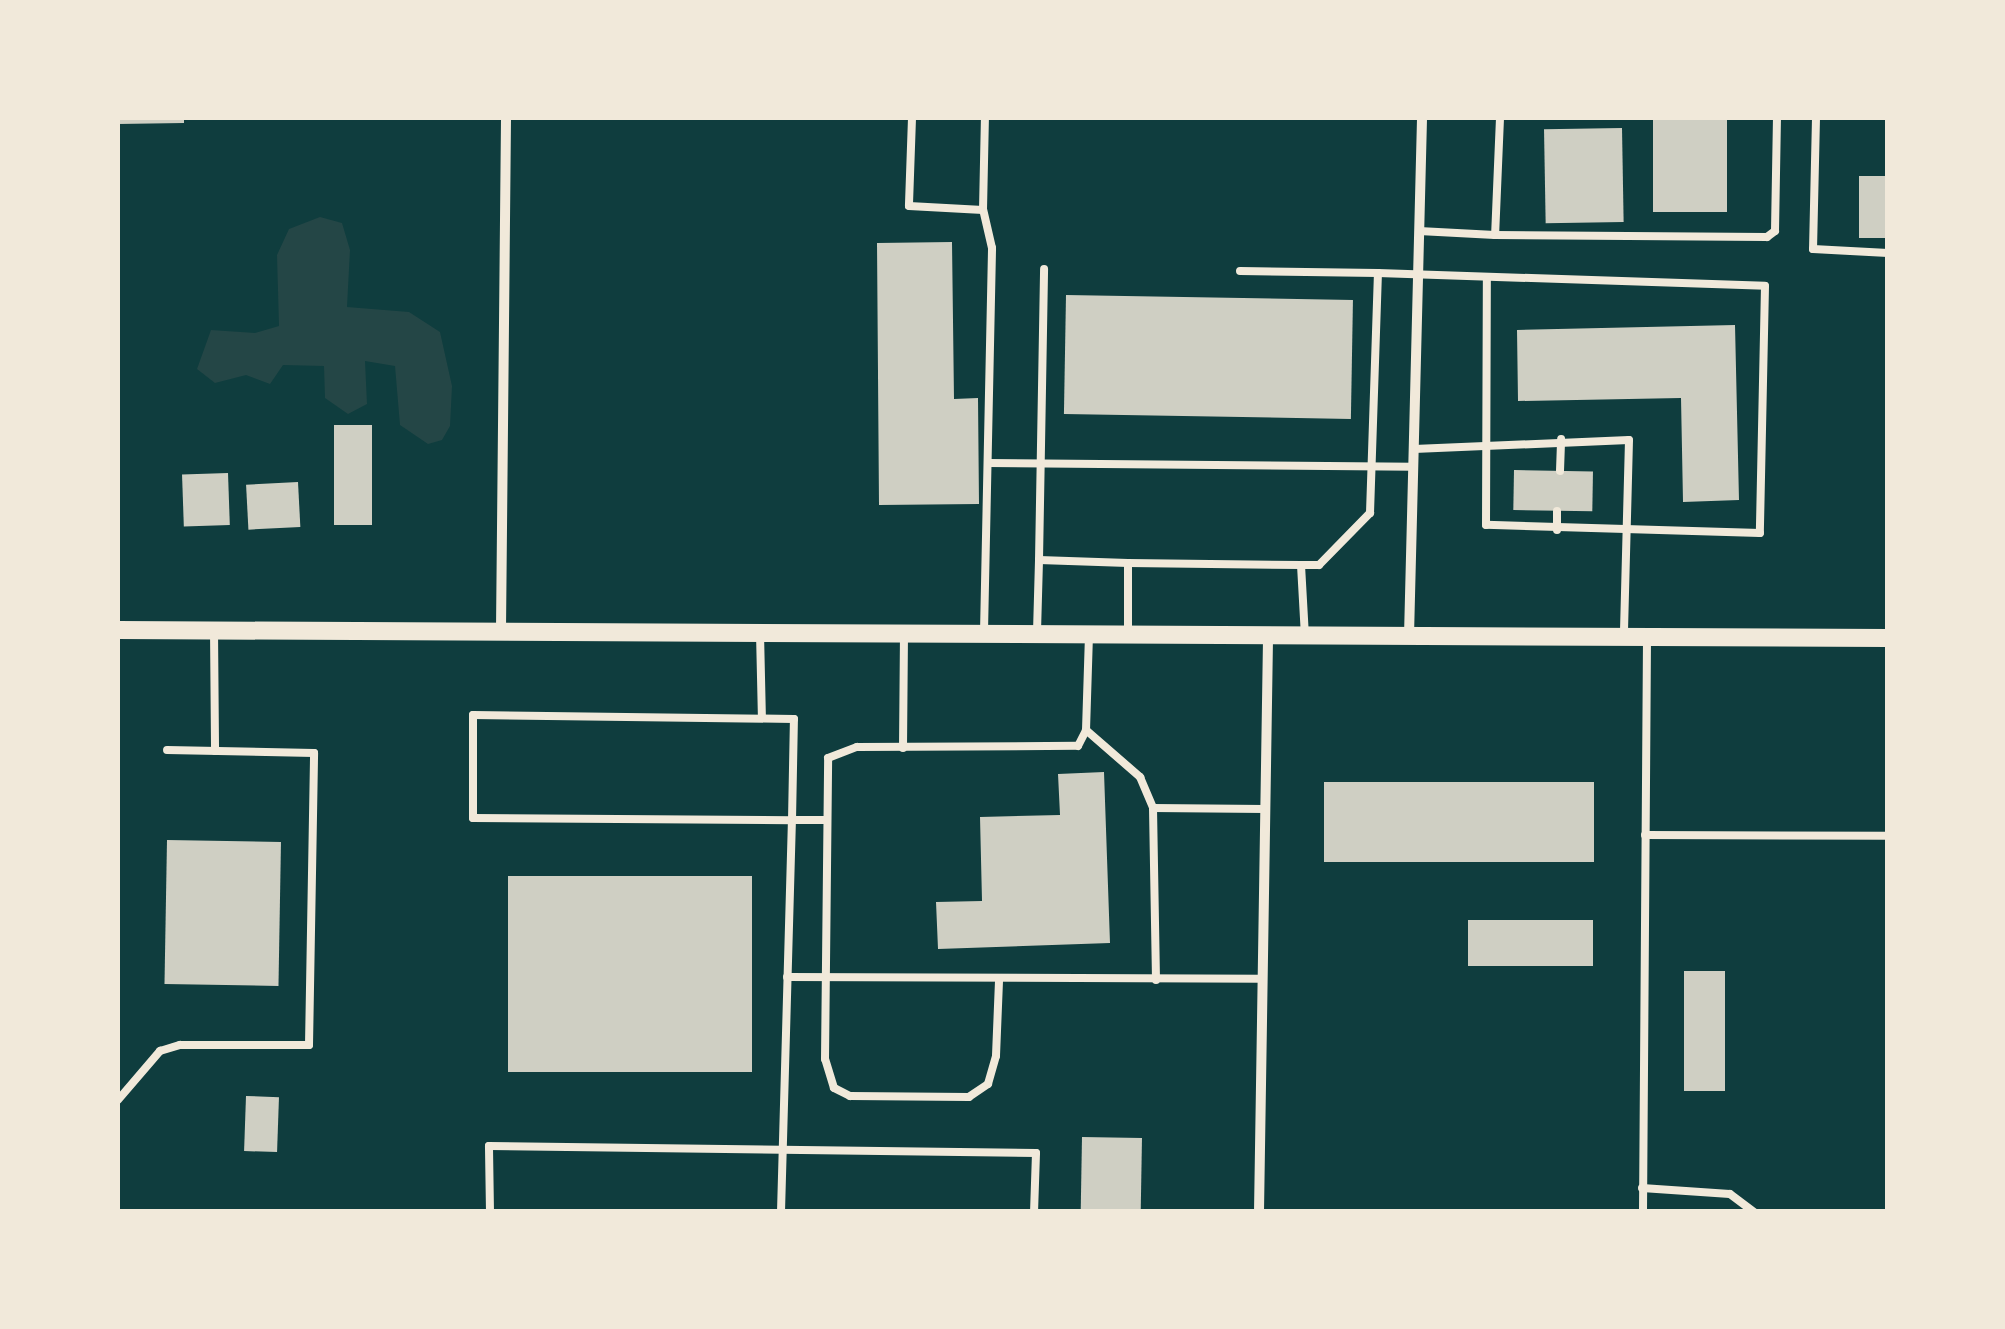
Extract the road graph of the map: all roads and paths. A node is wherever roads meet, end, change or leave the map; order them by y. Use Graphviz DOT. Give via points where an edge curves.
graph roads {
  1 [pos="506,118"];
  2 [pos="912,118"];
  3 [pos="985,118"];
  4 [pos="1422,118"];
  5 [pos="1500,118"];
  6 [pos="1777,118"];
  7 [pos="1816,118"];
  8 [pos="983,210"];
  9 [pos="1419,230"];
  10 [pos="1495,235"];
  11 [pos="1888,254"];
  12 [pos="1044,269"];
  13 [pos="1240,272"];
  14 [pos="1378,273"];
  15 [pos="1418,276"];
  16 [pos="1487,279"];
  17 [pos="1561,439"];
  18 [pos="1488,444"];
  19 [pos="1414,449"];
  20 [pos="988,463"];
  21 [pos="1040,464"];
  22 [pos="1370,467"];
  23 [pos="1413,468"];
  24 [pos="1560,471"];
  25 [pos="1557,510"];
  26 [pos="1556,530"];
  27 [pos="1626,533"];
  28 [pos="1040,560"];
  29 [pos="1128,563"];
  30 [pos="1301,565"];
  31 [pos="118,630"];
  32 [pos="214,630"];
  33 [pos="502,630"];
  34 [pos="760,632"];
  35 [pos="904,634"];
  36 [pos="984,635"];
  37 [pos="1037,636"];
  38 [pos="1090,636"];
  39 [pos="1128,636"];
  40 [pos="1268,636"];
  41 [pos="1305,636"];
  42 [pos="1410,636"];
  43 [pos="1624,637"];
  44 [pos="1648,638"];
  45 [pos="1888,638"];
  46 [pos="762,718"];
  47 [pos="1086,730"];
  48 [pos="902,748"];
  49 [pos="167,750"];
  50 [pos="214,751"];
  51 [pos="1153,808"];
  52 [pos="1265,810"];
  53 [pos="792,820"];
  54 [pos="827,820"];
  55 [pos="1646,835"];
  56 [pos="1888,836"];
  57 [pos="826,976"];
  58 [pos="788,977"];
  59 [pos="1262,979"];
  60 [pos="1156,980"];
  61 [pos="999,981"];
  62 [pos="118,1100"];
  63 [pos="783,1150"];
  64 [pos="1642,1188"];
  65 [pos="490,1212"];
  66 [pos="782,1212"];
  67 [pos="1034,1212"];
  68 [pos="1259,1212"];
  69 [pos="1643,1212"];
  70 [pos="1754,1212"];
  1 -- 33 [label="street"];
  2 -- 8 [label="lane" via="909,206"];
  3 -- 8 [label="lane"];
  4 -- 9 [label="street"];
  5 -- 10 [label="lane"];
  6 -- 10 [label="lane" via="1775,231 1767,236"];
  7 -- 11 [label="lane" via="1813,249"];
  8 -- 20 [label="lane" via="992,248"];
  9 -- 10 [label="lane"];
  9 -- 15 [label="street"];
  12 -- 21 [label="lane"];
  13 -- 14 [label="lane"];
  14 -- 15 [label="lane"];
  14 -- 22 [label="lane"];
  15 -- 16 [label="lane"];
  15 -- 19 [label="street"];
  16 -- 18 [label="lane"];
  16 -- 27 [label="lane" via="1765,286 1760,534"];
  17 -- 18 [label="lane"];
  17 -- 24 [label="lane"];
  17 -- 27 [label="lane" via="1629,440"];
  18 -- 19 [label="lane"];
  18 -- 26 [label="lane" via="1486,525"];
  19 -- 23 [label="street"];
  20 -- 21 [label="lane"];
  20 -- 36 [label="lane"];
  21 -- 22 [label="lane"];
  21 -- 28 [label="lane"];
  22 -- 23 [label="lane"];
  22 -- 30 [label="lane" via="1370,514 1319,565"];
  23 -- 42 [label="street"];
  25 -- 26 [label="lane"];
  26 -- 27 [label="lane"];
  27 -- 43 [label="lane"];
  28 -- 29 [label="lane"];
  28 -- 37 [label="lane"];
  29 -- 30 [label="lane"];
  29 -- 39 [label="lane"];
  30 -- 41 [label="lane"];
  31 -- 32 [label="street"];
  32 -- 33 [label="street"];
  32 -- 50 [label="lane"];
  33 -- 34 [label="street"];
  34 -- 35 [label="street"];
  34 -- 46 [label="lane"];
  35 -- 36 [label="street"];
  35 -- 48 [label="lane"];
  36 -- 37 [label="street"];
  37 -- 38 [label="street"];
  38 -- 39 [label="street"];
  38 -- 47 [label="lane"];
  39 -- 40 [label="street"];
  40 -- 41 [label="street"];
  40 -- 52 [label="street"];
  41 -- 42 [label="street"];
  42 -- 43 [label="street"];
  43 -- 44 [label="street"];
  44 -- 45 [label="street"];
  44 -- 55 [label="lane"];
  46 -- 53 [label="lane" via="794,719"];
  46 -- 53 [label="lane" via="473,714 473,818"];
  47 -- 48 [label="lane" via="1078,746 1051,750"];
  47 -- 51 [label="lane" via="1140,777"];
  48 -- 54 [label="lane" via="856,747 828,758"];
  49 -- 50 [label="lane"];
  50 -- 62 [label="lane" via="314,754 309,1046 180,1045 160,1051"];
  51 -- 52 [label="lane"];
  51 -- 60 [label="lane"];
  52 -- 59 [label="street"];
  53 -- 54 [label="lane"];
  53 -- 58 [label="lane"];
  54 -- 57 [label="lane"];
  55 -- 56 [label="lane"];
  55 -- 64 [label="lane"];
  57 -- 58 [label="lane"];
  57 -- 61 [label="lane"];
  57 -- 61 [label="lane" via="825,1059 834,1088 850,1096 969,1097 988,1084"];
  58 -- 63 [label="lane"];
  59 -- 60 [label="lane"];
  59 -- 68 [label="street"];
  60 -- 61 [label="lane"];
  63 -- 65 [label="lane" via="489,1146"];
  63 -- 66 [label="lane"];
  63 -- 67 [label="lane" via="1036,1153"];
  64 -- 69 [label="lane"];
  64 -- 70 [label="lane" via="1730,1194"];
}
